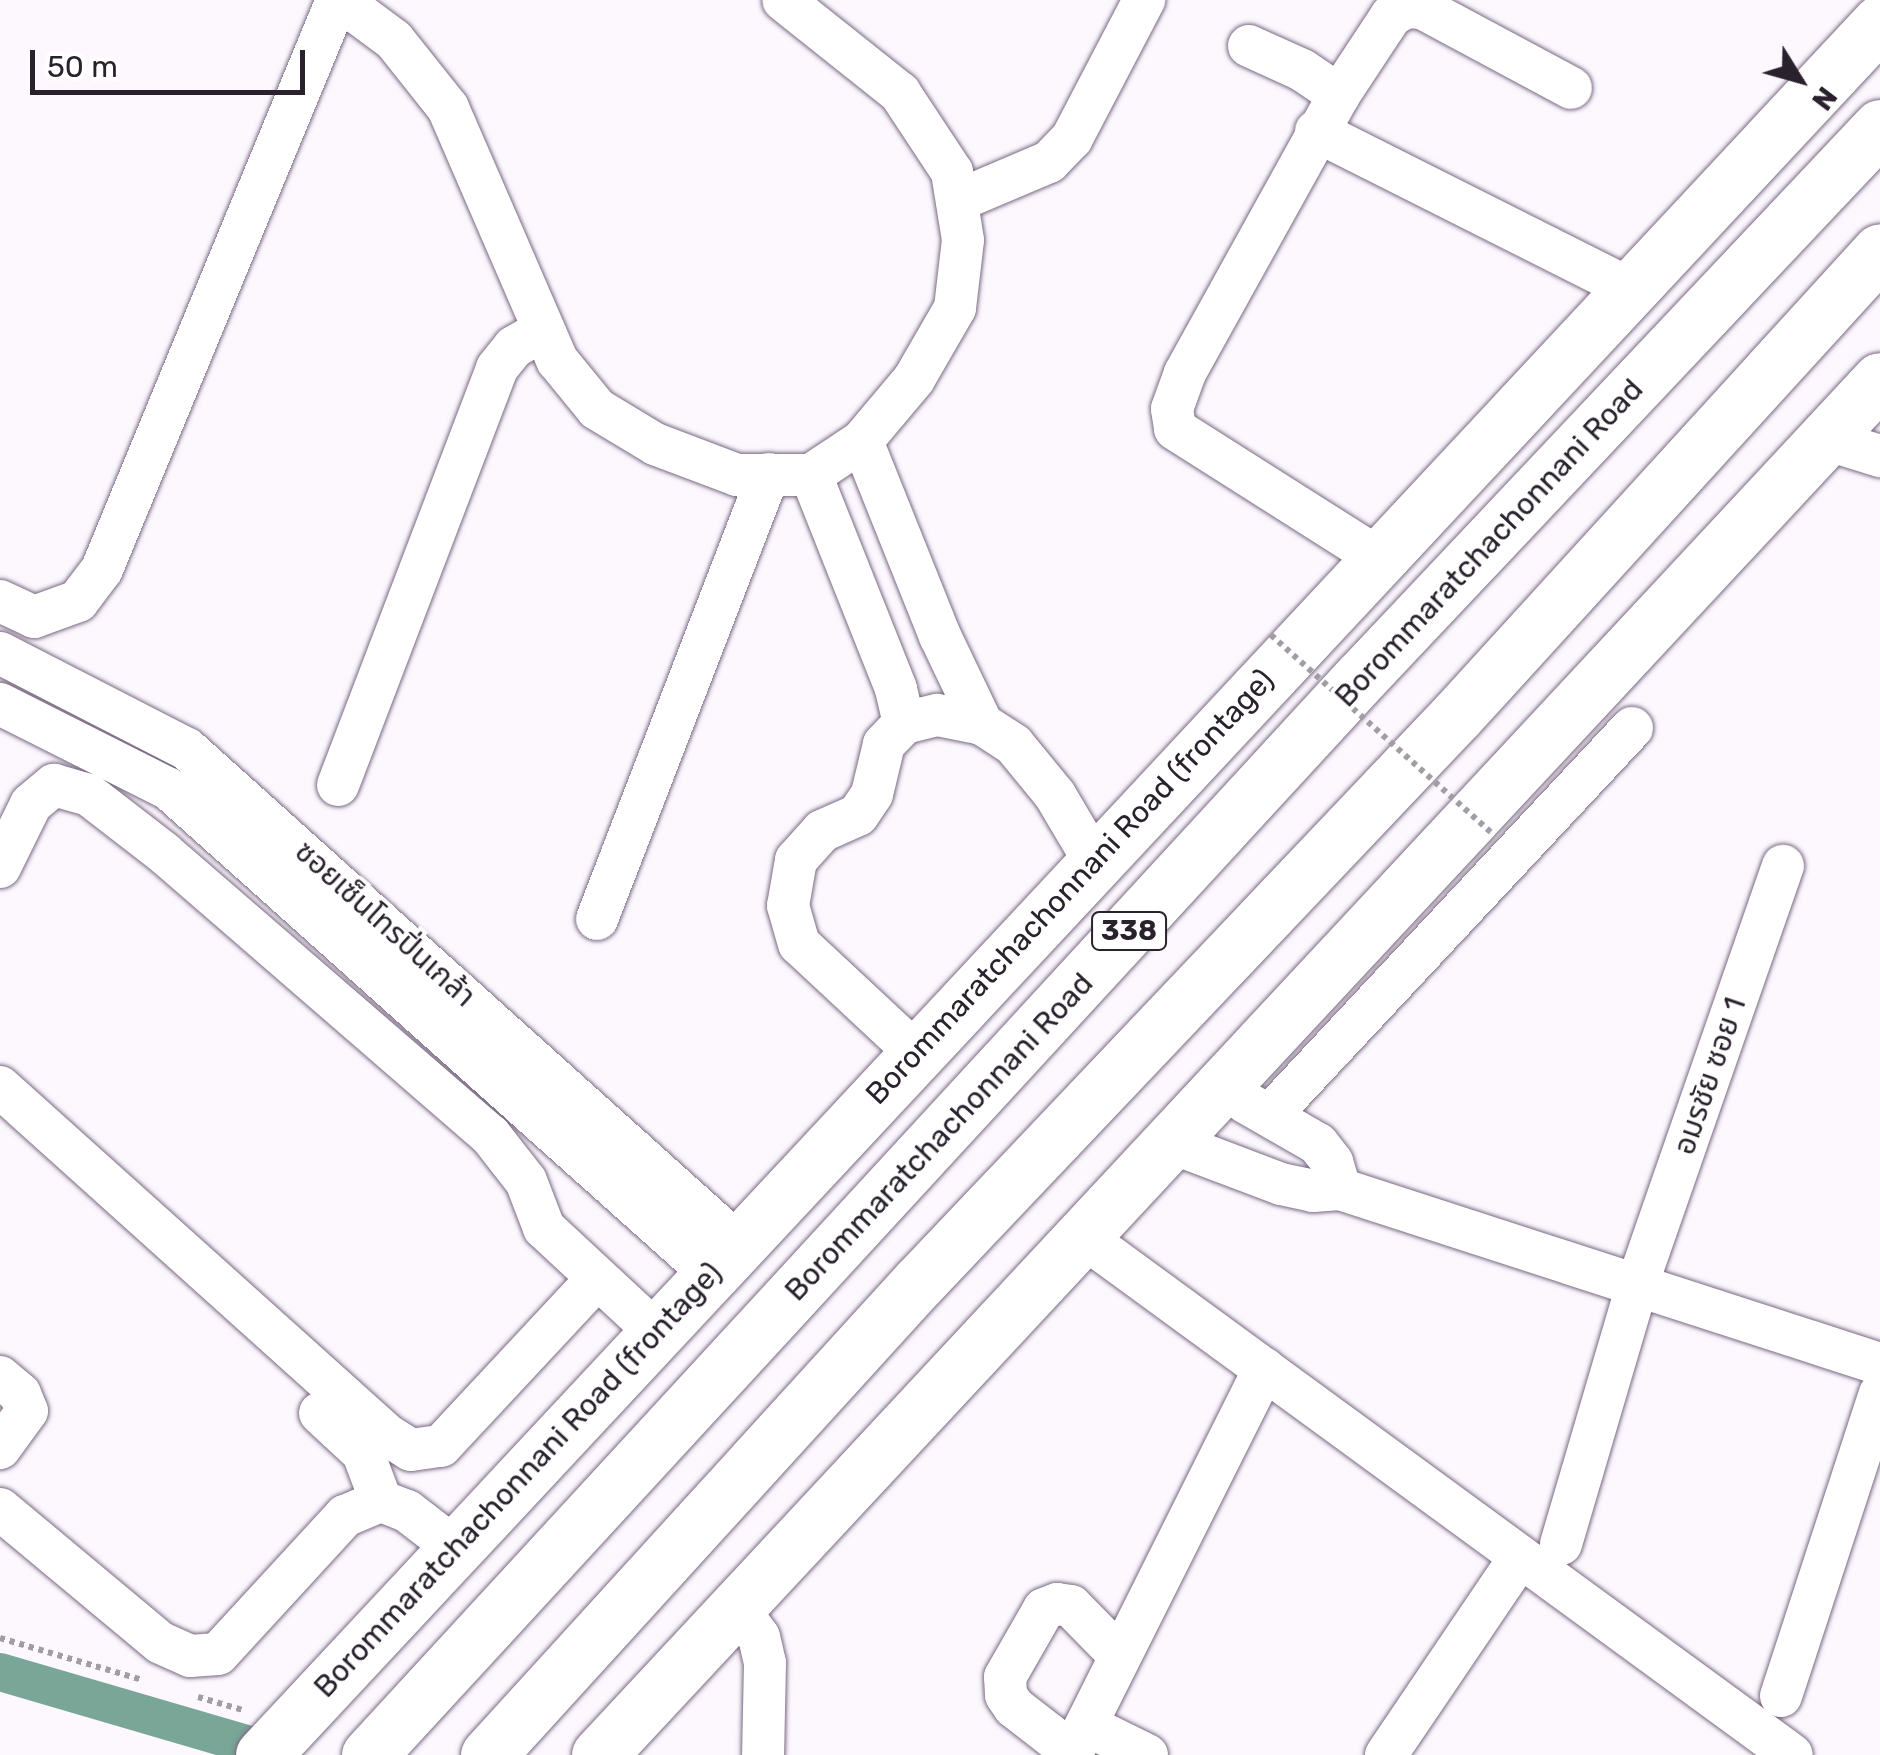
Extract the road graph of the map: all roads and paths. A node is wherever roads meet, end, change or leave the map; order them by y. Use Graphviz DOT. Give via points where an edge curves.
graph roads {
  1 [pos="338,0"];
  2 [pos="1144,0"];
  3 [pos="802,7"];
  4 [pos="1880,22"];
  5 [pos="1249,46"];
  6 [pos="1571,88"];
  7 [pos="1327,113"];
  8 [pos="1880,128"];
  9 [pos="957,200"];
  10 [pos="1880,251"];
  11 [pos="1630,288"];
  12 [pos="544,330"];
  13 [pos="1880,380"];
  14 [pos="1825,439"];
  15 [pos="862,441"];
  16 [pos="1880,456"];
  17 [pos="769,474"];
  18 [pos="811,475"];
  19 [pos="1377,557"];
  20 [pos="0,600"];
  21 [pos="1271,635"];
  22 [pos="0,654"];
  23 [pos="0,704"];
  24 [pos="904,723"];
  25 [pos="982,724"];
  26 [pos="1632,728"];
  27 [pos="338,786"];
  28 [pos="1494,835"];
  29 [pos="1094,860"];
  30 [pos="1783,866"];
  31 [pos="0,867"];
  32 [pos="597,918"];
  33 [pos="915,1052"];
  34 [pos="0,1087"];
  35 [pos="1220,1088"];
  36 [pos="1270,1115"];
  37 [pos="0,1118"];
  38 [pos="1170,1142"];
  39 [pos="1340,1188"];
  40 [pos="1082,1236"];
  41 [pos="723,1258"];
  42 [pos="596,1279"];
  43 [pos="1637,1285"];
  44 [pos="656,1332"];
  45 [pos="1880,1364"];
  46 [pos="1264,1369"];
  47 [pos="0,1377"];
  48 [pos="1880,1394"];
  49 [pos="0,1448"];
  50 [pos="381,1501"];
  51 [pos="0,1509"];
  52 [pos="1562,1544"];
  53 [pos="455,1548"];
  54 [pos="1520,1557"];
  55 [pos="737,1607"];
  56 [pos="1119,1655"];
  57 [pos="1781,1696"];
  58 [pos="278,1739"];
  59 [pos="1076,1744"];
  60 [pos="376,1747"];
  61 [pos="488,1755"];
  62 [pos="599,1755"];
  63 [pos="763,1755"];
  64 [pos="1147,1755"];
  65 [pos="1386,1755"];
  66 [pos="1792,1755"];
  1 -- 12 [label="street" via="394,40 448,108"];
  1 -- 20 [label="street" via="102,568 78,601 34,617"];
  2 -- 9 [label="street" via="1072,138 1049,162"];
  3 -- 9 [label="street" via="900,93 952,172"];
  4 -- 11 [label="main road, Borommaratchachonnani Road (frontage) / 338"];
  5 -- 7 [label="street" via="1302,70"];
  6 -- 7 [label="street" via="1422,8 1406,7 1390,16"];
  7 -- 11 [label="street"];
  7 -- 19 [label="street" via="1185,373 1172,410 1174,429"];
  8 -- 60 [label="main road, Borommaratchachonnani Road / 338" via="1362,676"];
  9 -- 15 [label="street" via="963,240 954,308 914,379"];
  10 -- 61 [label="main road, 338" via="1458,714 918,1283"];
  11 -- 19 [label="main road, Borommaratchachonnani Road (frontage) / 338"];
  12 -- 17 [label="street" via="557,360 596,409 671,450 736,475"];
  12 -- 27 [label="street" via="514,347 497,368"];
  13 -- 14 [label="main road"];
  14 -- 16 [label="street"];
  14 -- 35 [label="main road"];
  15 -- 18 [label="street"];
  15 -- 25 [label="street"];
  17 -- 18 [label="street"];
  17 -- 32 [label="street"];
  18 -- 24 [label="street"];
  19 -- 29 [label="main road, Borommaratchachonnani Road (frontage) / 338"];
  21 -- 28 [label="path, bridge"];
  22 -- 41 [label="street, ซอยเซ็นโทรปิ่นเกล้า" via="187,748"];
  23 -- 41 [label="street, ซอยเซ็นโทรปิ่นเกล้า" via="169,789"];
  24 -- 25 [label="street" via="937,715"];
  24 -- 33 [label="street" via="884,744 872,794 858,815 822,832 796,860 788,906 799,944"];
  25 -- 29 [label="street" via="1014,745 1055,795"];
  26 -- 36 [label="street"];
  29 -- 33 [label="main road, Borommaratchachonnani Road (frontage) / 338"];
  30 -- 43 [label="street, อมรชัย ซอย 1"];
  31 -- 42 [label="street" via="31,804 54,785 89,795 490,1135 526,1181 544,1228"];
  33 -- 41 [label="main road, Borommaratchachonnani Road (frontage) / 338"];
  34 -- 42 [label="street" via="411,1450 441,1446"];
  35 -- 36 [label="street"];
  35 -- 38 [label="main road"];
  36 -- 39 [label="street" via="1318,1144"];
  37 -- 50 [label="street" via="363,1452"];
  38 -- 39 [label="street" via="1281,1184"];
  38 -- 40 [label="main road"];
  39 -- 43 [label="street"];
  40 -- 46 [label="street"];
  40 -- 55 [label="main road"];
  41 -- 44 [label="main road, Borommaratchachonnani Road (frontage) / 338"];
  42 -- 44 [label="street"];
  43 -- 45 [label="street"];
  43 -- 52 [label="street, อมรชัย ซอย 1"];
  44 -- 53 [label="main road, Borommaratchachonnani Road (frontage) / 338"];
  46 -- 54 [label="street"];
  46 -- 56 [label="street"];
  47 -- 49 [label="street" via="20,1394 26,1411"];
  48 -- 57 [label="street"];
  50 -- 51 [label="street" via="345,1516 218,1654 190,1656 161,1643"];
  50 -- 53 [label="street" via="407,1510"];
  53 -- 58 [label="main road, Borommaratchachonnani Road (frontage) / 338"];
  54 -- 65 [label="street"];
  54 -- 66 [label="street"];
  55 -- 62 [label="main road"];
  55 -- 63 [label="street" via="759,1637 766,1663"];
  56 -- 59 [label="street"];
  56 -- 59 [label="street" via="1072,1606 1057,1604 1044,1609 1005,1678 1014,1707"];
  59 -- 64 [label="street"];
}
